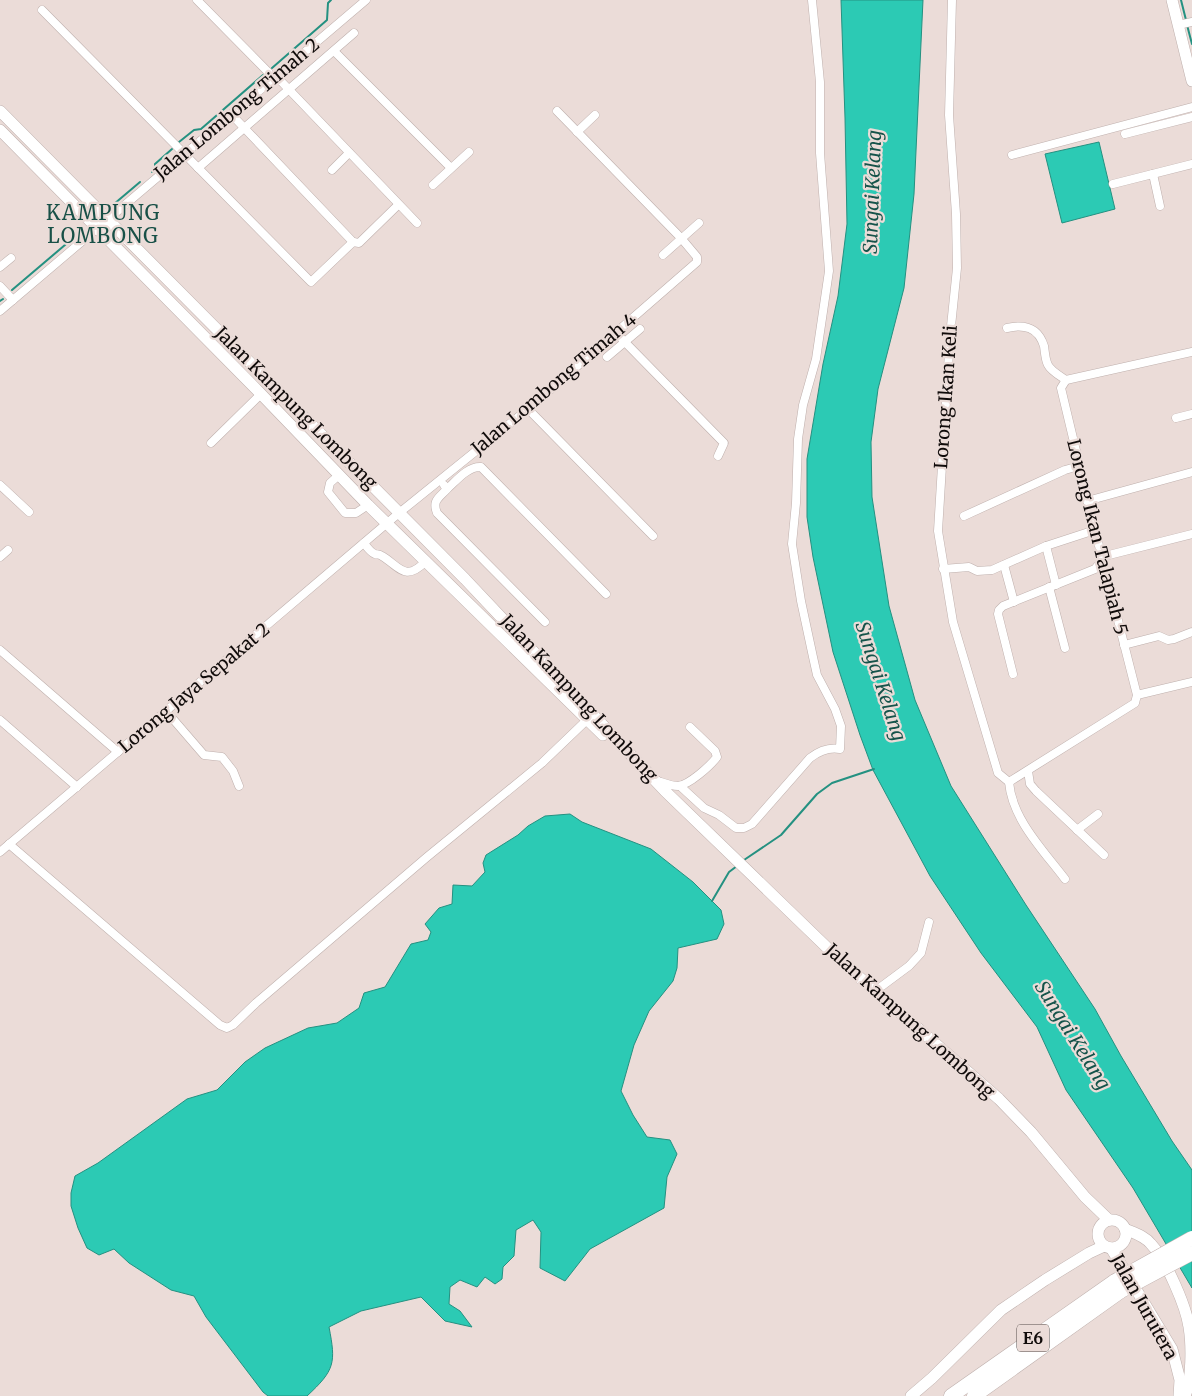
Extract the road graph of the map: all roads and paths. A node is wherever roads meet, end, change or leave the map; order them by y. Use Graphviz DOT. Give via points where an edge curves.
graph roads {
  1 [pos="197,0"];
  2 [pos="364,0"];
  3 [pos="812,0"];
  4 [pos="952,0"];
  5 [pos="1172,0"];
  6 [pos="42,10"];
  7 [pos="1186,23"];
  8 [pos="354,33"];
  9 [pos="334,51"];
  10 [pos="275,77"];
  11 [pos="1192,81"];
  12 [pos="289,90"];
  13 [pos="1192,107"];
  14 [pos="0,111"];
  15 [pos="557,111"];
  16 [pos="231,114"];
  17 [pos="595,115"];
  18 [pos="1192,117"];
  19 [pos="244,129"];
  20 [pos="0,130"];
  21 [pos="577,132"];
  22 [pos="1124,134"];
  23 [pos="469,152"];
  24 [pos="185,153"];
  25 [pos="349,153"];
  26 [pos="1012,155"];
  27 [pos="1192,164"];
  28 [pos="198,168"];
  29 [pos="451,168"];
  30 [pos="332,170"];
  31 [pos="1152,174"];
  32 [pos="1114,184"];
  33 [pos="433,186"];
  34 [pos="398,204"];
  35 [pos="1160,206"];
  36 [pos="108,218"];
  37 [pos="417,223"];
  38 [pos="699,223"];
  39 [pos="96,228"];
  40 [pos="681,238"];
  41 [pos="353,242"];
  42 [pos="663,255"];
  43 [pos="11,258"];
  44 [pos="0,267"];
  45 [pos="0,286"];
  46 [pos="13,300"];
  47 [pos="0,311"];
  48 [pos="1007,328"];
  49 [pos="640,329"];
  50 [pos="616,332"];
  51 [pos="625,342"];
  52 [pos="1192,352"];
  53 [pos="607,357"];
  54 [pos="1066,380"];
  55 [pos="261,394"];
  56 [pos="528,409"];
  57 [pos="1192,414"];
  58 [pos="1176,418"];
  59 [pos="211,443"];
  60 [pos="718,456"];
  61 [pos="1079,466"];
  62 [pos="1192,472"];
  63 [pos="340,474"];
  64 [pos="440,480"];
  65 [pos="0,485"];
  66 [pos="447,489"];
  67 [pos="1087,501"];
  68 [pos="368,505"];
  69 [pos="29,512"];
  70 [pos="399,513"];
  71 [pos="964,516"];
  72 [pos="387,523"];
  73 [pos="1094,530"];
  74 [pos="1192,534"];
  75 [pos="653,536"];
  76 [pos="364,543"];
  77 [pos="1046,546"];
  78 [pos="8,550"];
  79 [pos="0,557"];
  80 [pos="1102,559"];
  81 [pos="426,562"];
  82 [pos="1004,565"];
  83 [pos="943,569"];
  84 [pos="1053,586"];
  85 [pos="606,594"];
  86 [pos="1014,602"];
  87 [pos="545,622"];
  88 [pos="1192,632"];
  89 [pos="1124,645"];
  90 [pos="1065,648"];
  91 [pos="0,650"];
  92 [pos="1013,674"];
  93 [pos="1192,682"];
  94 [pos="1137,695"];
  95 [pos="166,711"];
  96 [pos="590,717"];
  97 [pos="0,720"];
  98 [pos="690,728"];
  99 [pos="118,752"];
  100 [pos="1028,771"];
  101 [pos="656,780"];
  102 [pos="1009,782"];
  103 [pos="239,786"];
  104 [pos="680,786"];
  105 [pos="77,787"];
  106 [pos="665,791"];
  107 [pos="1098,814"];
  108 [pos="1077,830"];
  109 [pos="9,844"];
  110 [pos="0,852"];
  111 [pos="1104,855"];
  112 [pos="1064,879"];
  113 [pos="929,922"];
  114 [pos="874,992"];
  115 [pos="1125,1229"];
  116 [pos="1104,1236"];
  117 [pos="1192,1238"];
  118 [pos="1192,1253"];
  119 [pos="1118,1286"];
  120 [pos="911,1396"];
  121 [pos="951,1396"];
  122 [pos="974,1396"];
  123 [pos="1178,1396"];
  124 [pos="1185,1396"];
  1 -- 10 [label="street"];
  2 -- 10 [label="street, Jalan Lombong Timah 2"];
  3 -- 104 [label="street" via="820,82 820,153 829,271 816,359 799,431 792,544 813,657 841,726 840,748 819,751 810,758 752,824 744,828 736,828 704,808"];
  4 -- 83 [label="street, Lorong Ikan Keli" via="949,115 957,268 938,532"];
  5 -- 7 [label="street"];
  6 -- 24 [label="street"];
  7 -- 11 [label="street"];
  8 -- 9 [label="street"];
  9 -- 12 [label="street"];
  9 -- 29 [label="street"];
  10 -- 12 [label="street"];
  10 -- 16 [label="street, Jalan Lombong Timah 2"];
  12 -- 19 [label="street"];
  12 -- 25 [label="street"];
  13 -- 26 [label="street"];
  14 -- 36 [label="street, Jalan Kampung Lombong"];
  15 -- 21 [label="street"];
  16 -- 19 [label="street"];
  16 -- 24 [label="street, Jalan Lombong Timah 2"];
  17 -- 21 [label="street"];
  18 -- 22 [label="street"];
  19 -- 28 [label="street"];
  19 -- 41 [label="street"];
  20 -- 39 [label="street, Jalan Kampung Lombong"];
  21 -- 40 [label="street"];
  23 -- 29 [label="street"];
  24 -- 28 [label="street"];
  24 -- 36 [label="street, Jalan Lombong Timah 2"];
  25 -- 30 [label="street"];
  25 -- 34 [label="street"];
  27 -- 31 [label="street"];
  28 -- 41 [label="street" via="311,282"];
  29 -- 33 [label="street"];
  31 -- 32 [label="street"];
  31 -- 35 [label="street"];
  34 -- 37 [label="street"];
  34 -- 41 [label="street" via="359,243"];
  36 -- 39 [label="street, Jalan Lombong Timah 2"];
  36 -- 70 [label="street, Jalan Kampung Lombong"];
  38 -- 40 [label="street"];
  39 -- 46 [label="street, Jalan Lombong Timah 2"];
  39 -- 55 [label="street, Jalan Kampung Lombong"];
  40 -- 42 [label="street"];
  40 -- 50 [label="street, Jalan Lombong Timah 4" via="697,257 697,262"];
  43 -- 44 [label="street"];
  45 -- 46 [label="street"];
  46 -- 47 [label="street, Jalan Lombong Timah 2"];
  48 -- 54 [label="street" via="1026,326 1039,335 1048,365"];
  49 -- 51 [label="street"];
  50 -- 51 [label="street"];
  50 -- 56 [label="street, Jalan Lombong Timah 4"];
  51 -- 53 [label="street"];
  51 -- 60 [label="street" via="724,442"];
  52 -- 54 [label="street"];
  54 -- 61 [label="street, Lorong Ikan Talapiah 5" via="1061,388"];
  55 -- 59 [label="street"];
  55 -- 63 [label="street, Jalan Kampung Lombong"];
  56 -- 64 [label="street, Jalan Lombong Timah 4"];
  56 -- 75 [label="street"];
  57 -- 58 [label="street"];
  61 -- 67 [label="street, Lorong Ikan Talapiah 5"];
  61 -- 71 [label="street"];
  62 -- 67 [label="street"];
  63 -- 68 [label="street, Jalan Kampung Lombong"];
  63 -- 68 [label="street" via="330,483 328,492 345,513 356,513"];
  64 -- 66 [label="street"];
  64 -- 70 [label="street, Jalan Lombong Timah 4"];
  65 -- 69 [label="street"];
  66 -- 85 [label="street" via="469,469 480,467"];
  66 -- 87 [label="street" via="435,502 438,513"];
  67 -- 73 [label="street, Lorong Ikan Talapiah 5"];
  68 -- 72 [label="street, Jalan Kampung Lombong"];
  70 -- 72 [label="street, Jalan Lombong Timah 4"];
  70 -- 96 [label="street, Jalan Kampung Lombong" via="465,578"];
  72 -- 76 [label="street, Lorong Jaya Sepakat 2"];
  72 -- 81 [label="street, Jalan Kampung Lombong"];
  73 -- 77 [label="street"];
  73 -- 80 [label="street, Lorong Ikan Talapiah 5"];
  74 -- 80 [label="street"];
  76 -- 81 [label="street" via="372,553 381,555 401,570 410,571"];
  76 -- 95 [label="street, Lorong Jaya Sepakat 2"];
  77 -- 82 [label="street"];
  77 -- 84 [label="street"];
  78 -- 79 [label="street"];
  80 -- 84 [label="street" via="1096,568"];
  80 -- 89 [label="street, Lorong Ikan Talapiah 5"];
  81 -- 96 [label="street, Jalan Kampung Lombong"];
  82 -- 83 [label="street" via="977,571 969,567"];
  82 -- 86 [label="street"];
  83 -- 102 [label="street, Lorong Ikan Keli" via="953,622 998,774"];
  84 -- 86 [label="street"];
  84 -- 90 [label="street"];
  86 -- 92 [label="street" via="1003,606 998,614"];
  88 -- 89 [label="street" via="1174,639 1158,636"];
  89 -- 94 [label="street, Lorong Ikan Talapiah 5"];
  91 -- 99 [label="street"];
  93 -- 94 [label="street"];
  94 -- 100 [label="street" via="1135,703"];
  95 -- 99 [label="street, Lorong Jaya Sepakat 2"];
  95 -- 103 [label="street" via="204,755 222,757"];
  96 -- 101 [label="street, Jalan Kampung Lombong"];
  96 -- 106 [label="street, Jalan Kampung Lombong" via="647,777"];
  96 -- 109 [label="street" via="542,763 227,1028"];
  97 -- 105 [label="street"];
  98 -- 104 [label="street" via="715,751 718,758"];
  99 -- 105 [label="street, Lorong Jaya Sepakat 2"];
  100 -- 102 [label="street"];
  100 -- 108 [label="street" via="1030,784"];
  101 -- 104 [label="street"];
  101 -- 106 [label="street, Jalan Kampung Lombong"];
  102 -- 112 [label="street" via="1015,808"];
  105 -- 109 [label="street, Lorong Jaya Sepakat 2"];
  106 -- 114 [label="street, Jalan Kampung Lombong"];
  107 -- 108 [label="street"];
  108 -- 111 [label="street"];
  109 -- 110 [label="street, Lorong Jaya Sepakat 2"];
  113 -- 114 [label="street" via="921,953"];
  114 -- 116 [label="street, Jalan Kampung Lombong" via="998,1099 1031,1132 1085,1197"];
  115 -- 116 [label="street, Jalan Jurutera" via="1117,1221"];
  115 -- 116 [label="street" via="1123,1242 1115,1248"];
  115 -- 124 [label="street, Jalan Jurutera" via="1151,1244 1162,1259 1186,1312 1190,1369"];
  116 -- 120 [label="street" via="1001,1310"];
  116 -- 123 [label="street, Jalan Jurutera" via="1172,1349 1180,1380"];
  117 -- 119 [label="highway, E6, bridge"];
  118 -- 119 [label="highway, E6, bridge"];
  119 -- 121 [label="highway, E6"];
  119 -- 122 [label="highway, E6"];
}
